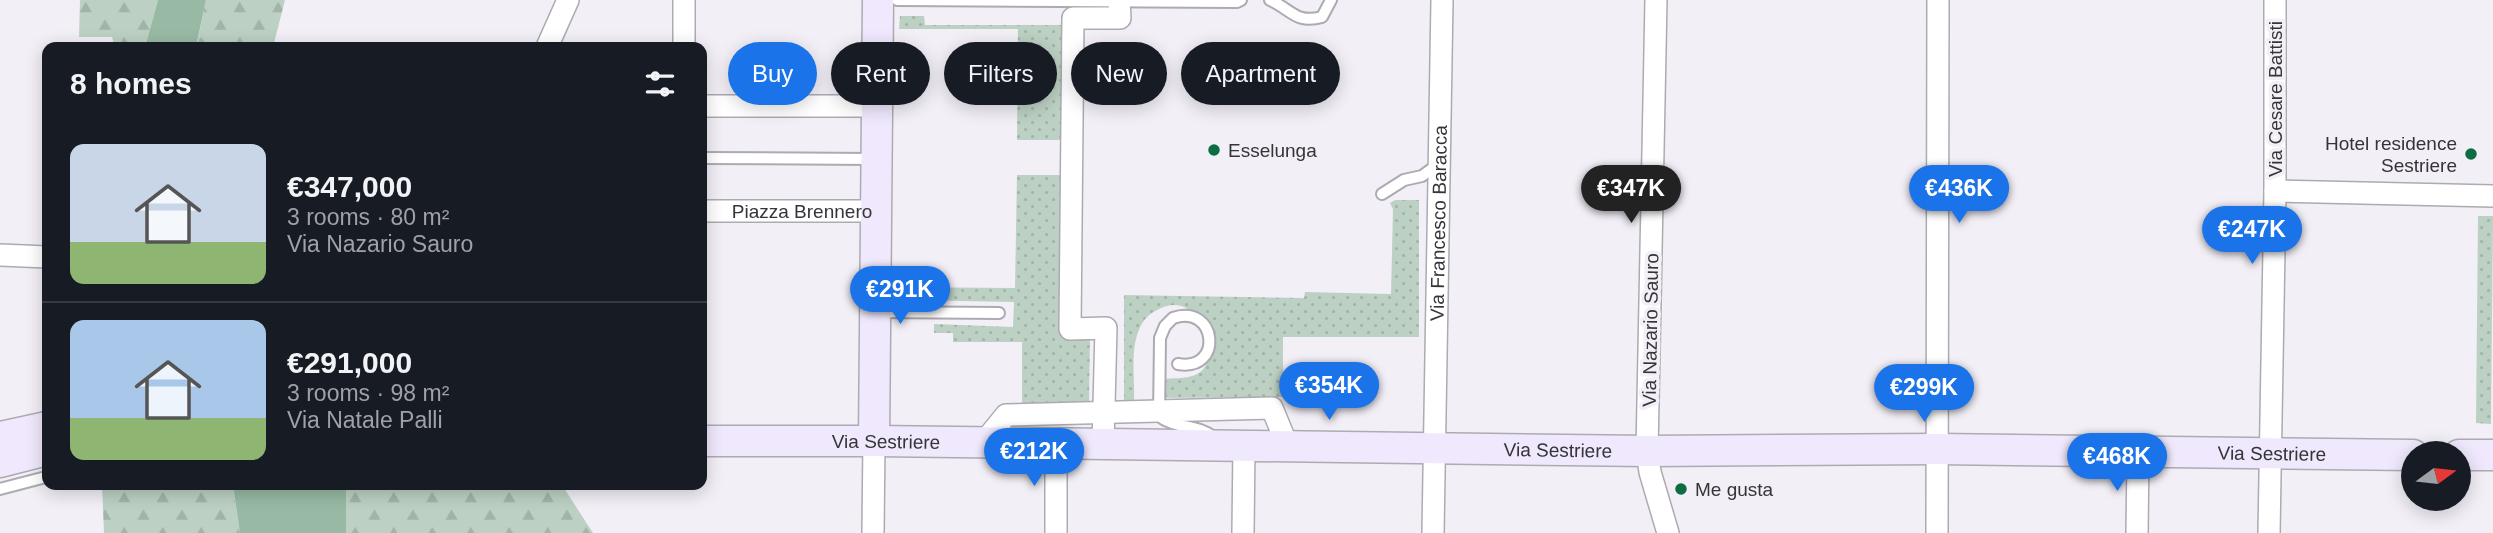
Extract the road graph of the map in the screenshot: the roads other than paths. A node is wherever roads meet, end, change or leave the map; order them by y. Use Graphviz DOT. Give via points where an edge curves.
graph roads {
  1 [pos="568,0"];
  2 [pos="684,0"];
  3 [pos="878,0"];
  4 [pos="897,0"];
  5 [pos="1241,0"];
  6 [pos="1270,0"];
  7 [pos="1331,0"];
  8 [pos="1442,0"];
  9 [pos="1656,0"];
  10 [pos="1938,0"];
  11 [pos="2275,0"];
  12 [pos="1119,1"];
  13 [pos="549,42"];
  14 [pos="684,42"];
  15 [pos="707,106"];
  16 [pos="876,107"];
  17 [pos="707,158"];
  18 [pos="876,159"];
  19 [pos="1440,163"];
  20 [pos="2275,191"];
  21 [pos="1382,194"];
  22 [pos="2493,196"];
  23 [pos="707,211"];
  24 [pos="876,211"];
  25 [pos="0,255"];
  26 [pos="42,257"];
  27 [pos="875,312"];
  28 [pos="999,313"];
  29 [pos="1178,365"];
  30 [pos="1159,412"];
  31 [pos="1105,413"];
  32 [pos="0,437"];
  33 [pos="707,441"];
  34 [pos="874,441"];
  35 [pos="984,443"];
  36 [pos="1056,444"];
  37 [pos="1103,444"];
  38 [pos="1233,446"];
  39 [pos="1289,447"];
  40 [pos="1435,448"];
  41 [pos="1937,449"];
  42 [pos="1647,451"];
  43 [pos="2138,453"];
  44 [pos="42,454"];
  45 [pos="2269,454"];
  46 [pos="2401,455"];
  47 [pos="2471,455"];
  48 [pos="2493,455"];
  49 [pos="42,457"];
  50 [pos="42,459"];
  51 [pos="0,462"];
  52 [pos="0,489"];
  53 [pos="873,533"];
  54 [pos="1056,533"];
  55 [pos="1243,533"];
  56 [pos="1433,533"];
  57 [pos="1668,533"];
  58 [pos="1937,533"];
  59 [pos="2137,533"];
  60 [pos="2269,533"];
  1 -- 13 [label="street"];
  2 -- 14 [label="street"];
  3 -- 16 [label="main road, Piazza Brennero"];
  4 -- 12 [label="lane"];
  5 -- 12 [label="lane"];
  6 -- 7 [label="lane" via="1308,21 1322,17"];
  8 -- 19 [label="street, Via Francesco Baracca"];
  9 -- 42 [label="street, Via Nazario Sauro"];
  10 -- 41 [label="street"];
  11 -- 20 [label="street, Via Cesare Battisti"];
  12 -- 31 [label="street" via="1120,18 1073,18 1070,329 1106,328"];
  15 -- 16 [label="street"];
  16 -- 18 [label="main road, Piazza Brennero"];
  17 -- 18 [label="lane"];
  18 -- 24 [label="main road, Piazza Brennero"];
  19 -- 21 [label="lane"];
  19 -- 40 [label="street, Via Francesco Baracca"];
  20 -- 22 [label="street"];
  20 -- 45 [label="street, Via Cesare Battisti"];
  23 -- 24 [label="street, Piazza Brennero"];
  24 -- 27 [label="main road"];
  25 -- 26 [label="street"];
  27 -- 28 [label="lane"];
  27 -- 34 [label="main road"];
  29 -- 30 [label="lane" via="1199,362 1210,345 1207,329 1191,316 1173,318 1161,332"];
  30 -- 31 [label="street"];
  30 -- 38 [label="lane" via="1168,423 1206,431"];
  30 -- 39 [label="street" via="1272,408"];
  31 -- 35 [label="street" via="1006,415"];
  31 -- 37 [label="street"];
  32 -- 44 [label="main road"];
  33 -- 34 [label="main road, Via Sestriere"];
  34 -- 35 [label="main road, Via Sestriere"];
  34 -- 53 [label="street"];
  35 -- 36 [label="main road, Via Sestriere"];
  36 -- 37 [label="main road, Via Sestriere"];
  36 -- 54 [label="street"];
  37 -- 38 [label="main road, Via Sestriere"];
  38 -- 39 [label="main road, Via Sestriere"];
  38 -- 55 [label="street"];
  39 -- 40 [label="main road, Via Sestriere"];
  40 -- 42 [label="main road, Via Sestriere"];
  40 -- 56 [label="street, Via Francesco Baracca"];
  41 -- 42 [label="main road, Via Sestriere"];
  41 -- 43 [label="main road, Via Sestriere"];
  41 -- 58 [label="street"];
  42 -- 57 [label="street, Via Nazario Sauro"];
  43 -- 45 [label="main road, Via Sestriere"];
  43 -- 59 [label="street"];
  45 -- 46 [label="main road, Via Sestriere"];
  45 -- 60 [label="street, Via Cesare Battisti"];
  47 -- 48 [label="main road"];
  49 -- 51 [label="main road"];
  50 -- 52 [label="lane"];
}
